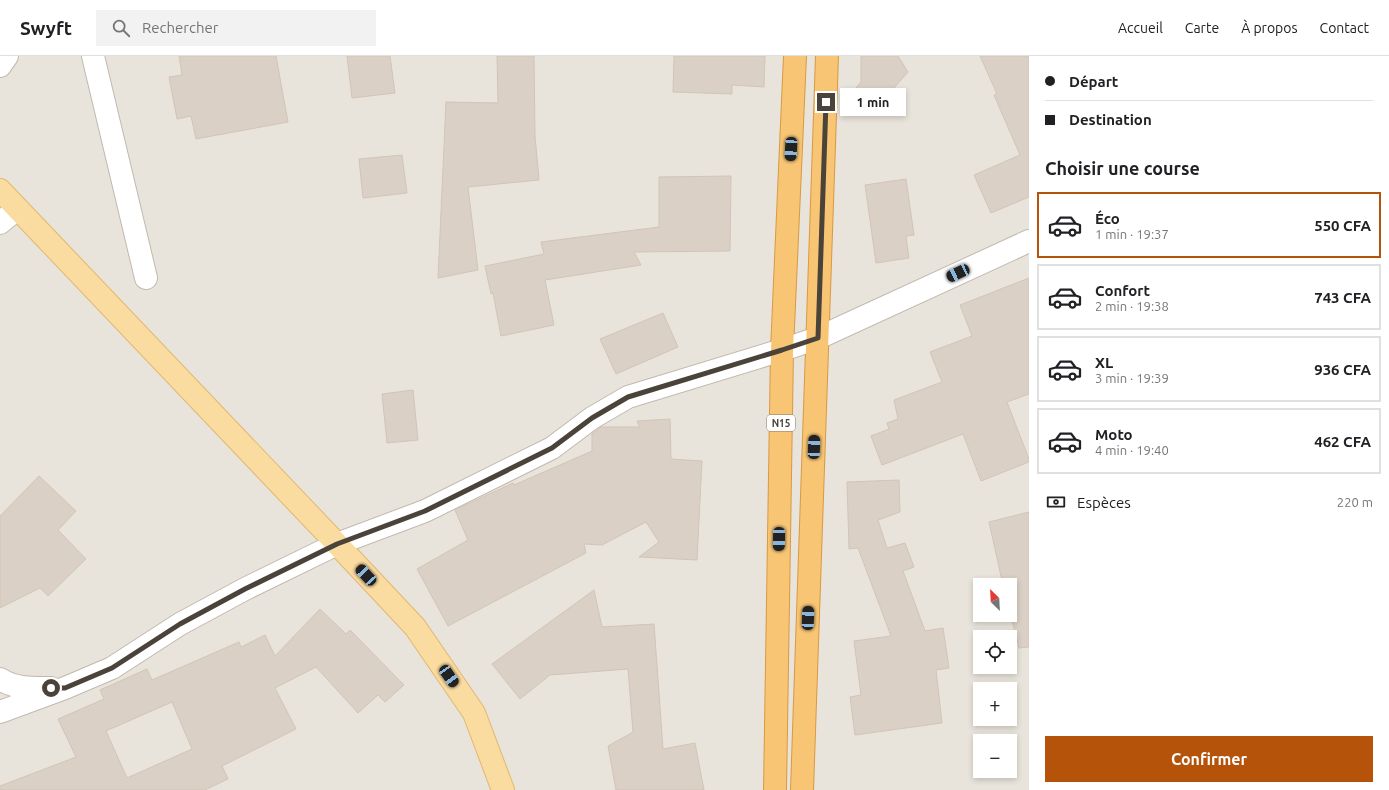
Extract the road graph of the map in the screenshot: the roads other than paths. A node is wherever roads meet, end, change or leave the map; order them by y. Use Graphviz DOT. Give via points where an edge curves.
graph roads {
  1 [pos="7,56"];
  2 [pos="93,56"];
  3 [pos="795,56"];
  4 [pos="827,56"];
  5 [pos="0,66"];
  6 [pos="0,190"];
  7 [pos="17,209"];
  8 [pos="0,223"];
  9 [pos="1029,241"];
  10 [pos="146,278"];
  11 [pos="818,338"];
  12 [pos="782,350"];
  13 [pos="337,544"];
  14 [pos="0,679"];
  15 [pos="65,688"];
  16 [pos="0,712"];
  17 [pos="503,790"];
  18 [pos="775,790"];
  19 [pos="802,790"];
  1 -- 5 [label="street"];
  2 -- 10 [label="street"];
  3 -- 12 [label="highway, N15"];
  4 -- 11 [label="highway"];
  6 -- 7 [label="main road"];
  7 -- 8 [label="street"];
  7 -- 13 [label="main road"];
  9 -- 11 [label="street"];
  11 -- 12 [label="street"];
  11 -- 19 [label="highway"];
  12 -- 13 [label="street" via="628,397 592,418 552,448 425,511"];
  12 -- 18 [label="highway, N15"];
  13 -- 15 [label="street" via="180,624 112,668"];
  13 -- 17 [label="main road" via="415,627 474,713"];
  14 -- 15 [label="street" via="7,684 24,688"];
  15 -- 16 [label="street"];
}
